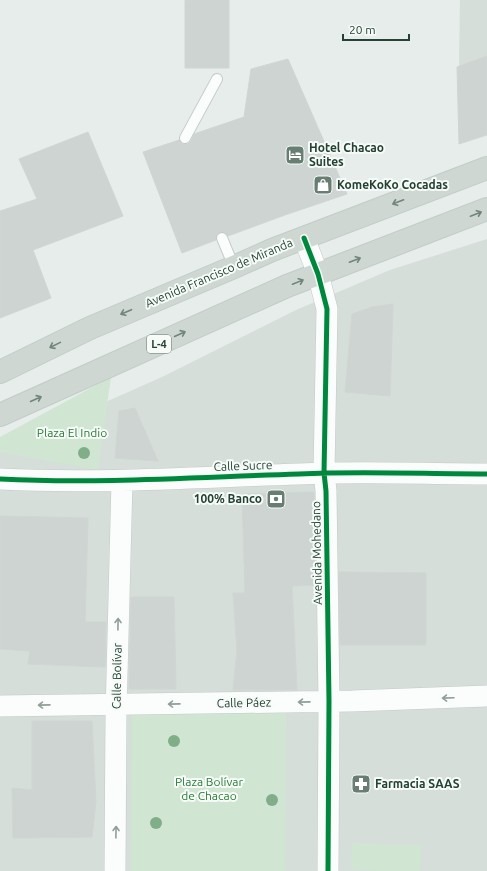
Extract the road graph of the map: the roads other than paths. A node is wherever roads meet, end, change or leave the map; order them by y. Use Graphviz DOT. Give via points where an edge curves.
graph roads {
  1 [pos="217,79"];
  2 [pos="185,138"];
  3 [pos="487,168"];
  4 [pos="487,209"];
  5 [pos="222,238"];
  6 [pos="304,238"];
  7 [pos="234,267"];
  8 [pos="318,274"];
  9 [pos="0,372"];
  10 [pos="0,415"];
  11 [pos="324,474"];
  12 [pos="487,474"];
  13 [pos="0,478"];
  14 [pos="122,480"];
  15 [pos="487,696"];
  16 [pos="329,701"];
  17 [pos="117,704"];
  18 [pos="0,706"];
  19 [pos="115,871"];
  20 [pos="328,871"];
  1 -- 2 [label="lane"];
  3 -- 6 [label="main road, Avenida Francisco de Miranda, one-way"];
  8 -- 4 [label="main road, L-4, one-way"];
  5 -- 7 [label="lane"];
  6 -- 7 [label="main road, Avenida Francisco de Miranda"];
  6 -- 8 [label="street, Avenida Mohedano"];
  7 -- 9 [label="main road, Avenida Francisco de Miranda, one-way" via="90,328"];
  10 -- 8 [label="main road, L-4, one-way"];
  8 -- 11 [label="street, Avenida Mohedano" via="328,309"];
  11 -- 12 [label="street, Calle Sucre"];
  11 -- 14 [label="street, Calle Sucre"];
  11 -- 16 [label="street, Avenida Mohedano"];
  13 -- 14 [label="street, Calle Sucre"];
  17 -- 14 [label="street, Calle Bolívar, one-way"];
  15 -- 16 [label="street, Calle Páez, one-way"];
  16 -- 17 [label="street, Calle Páez, one-way"];
  16 -- 20 [label="street, Avenida Mohedano"];
  17 -- 18 [label="street, Calle Páez, one-way"];
  19 -- 17 [label="street, Calle Bolívar, one-way"];
}
